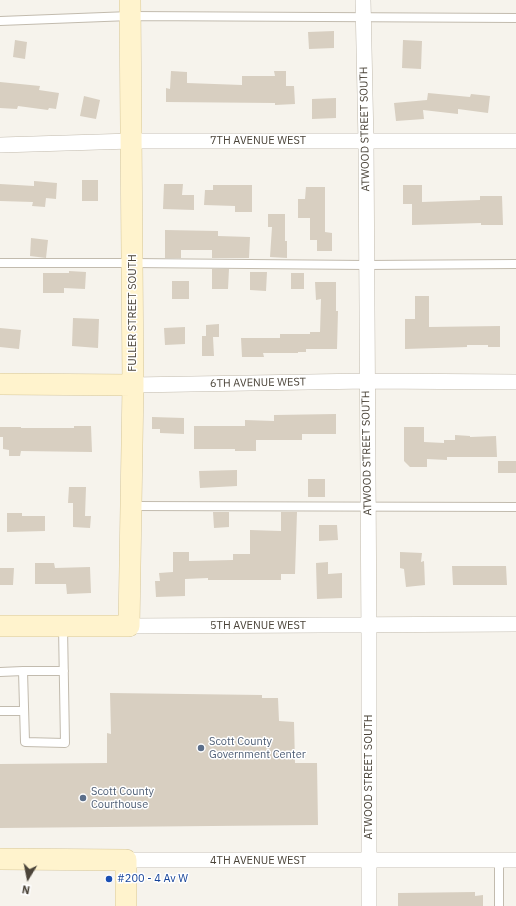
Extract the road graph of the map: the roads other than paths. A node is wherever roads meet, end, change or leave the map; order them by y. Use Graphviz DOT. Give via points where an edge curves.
graph roads {
  1 [pos="363,0"];
  2 [pos="130,8"];
  3 [pos="363,17"];
  4 [pos="516,18"];
  5 [pos="0,21"];
  6 [pos="132,141"];
  7 [pos="516,141"];
  8 [pos="366,142"];
  9 [pos="0,144"];
  10 [pos="132,262"];
  11 [pos="0,263"];
  12 [pos="516,264"];
  13 [pos="366,265"];
  14 [pos="366,381"];
  15 [pos="516,382"];
  16 [pos="0,384"];
  17 [pos="133,385"];
  18 [pos="131,506"];
  19 [pos="368,506"];
  20 [pos="516,507"];
  21 [pos="516,624"];
  22 [pos="0,626"];
  23 [pos="63,626"];
  24 [pos="129,626"];
  25 [pos="369,626"];
  26 [pos="23,671"];
  27 [pos="64,671"];
  28 [pos="0,672"];
  29 [pos="0,711"];
  30 [pos="24,711"];
  31 [pos="0,859"];
  32 [pos="126,860"];
  33 [pos="369,860"];
  34 [pos="499,860"];
  35 [pos="516,860"];
  36 [pos="126,906"];
  37 [pos="369,906"];
  38 [pos="499,906"];
  1 -- 3 [label="street, ATWOOD STREET SOUTH"];
  2 -- 3 [label="lane"];
  2 -- 5 [label="lane"];
  2 -- 6 [label="street, FULLER STREET SOUTH"];
  3 -- 4 [label="lane"];
  3 -- 8 [label="street, ATWOOD STREET SOUTH"];
  6 -- 8 [label="street, 7TH AVENUE WEST"];
  6 -- 9 [label="street, 7TH AVENUE WEST"];
  6 -- 10 [label="street, FULLER STREET SOUTH"];
  7 -- 8 [label="street, 7TH AVENUE WEST"];
  8 -- 13 [label="street, ATWOOD STREET SOUTH"];
  10 -- 11 [label="lane"];
  10 -- 13 [label="lane"];
  10 -- 17 [label="street, FULLER STREET SOUTH"];
  12 -- 13 [label="lane"];
  13 -- 14 [label="street, ATWOOD STREET SOUTH"];
  14 -- 15 [label="street, 6TH AVENUE WEST"];
  14 -- 17 [label="street, 6TH AVENUE WEST"];
  14 -- 19 [label="street, ATWOOD STREET SOUTH"];
  16 -- 17 [label="street, 6TH AVENUE WEST"];
  17 -- 18 [label="street, FULLER STREET SOUTH"];
  18 -- 19 [label="lane"];
  18 -- 24 [label="street, FULLER STREET SOUTH"];
  19 -- 20 [label="lane"];
  19 -- 25 [label="street, ATWOOD STREET SOUTH"];
  21 -- 25 [label="street, 5TH AVENUE WEST"];
  22 -- 23 [label="street, 5TH AVENUE WEST"];
  23 -- 24 [label="street, 5TH AVENUE WEST"];
  23 -- 27 [label="lane"];
  24 -- 25 [label="street, 5TH AVENUE WEST"];
  25 -- 33 [label="street, ATWOOD STREET SOUTH"];
  26 -- 27 [label="lane"];
  26 -- 28 [label="lane"];
  26 -- 30 [label="lane"];
  27 -- 30 [label="lane" via="65,743 25,742"];
  29 -- 30 [label="lane"];
  31 -- 32 [label="street, 4TH AVENUE WEST"];
  32 -- 33 [label="street, 4TH AVENUE WEST"];
  32 -- 36 [label="street"];
  33 -- 34 [label="street, 4TH AVENUE WEST"];
  33 -- 37 [label="street, ATWOOD STREET SOUTH"];
  34 -- 35 [label="street, 4TH AVENUE WEST"];
  34 -- 38 [label="lane"];
}
